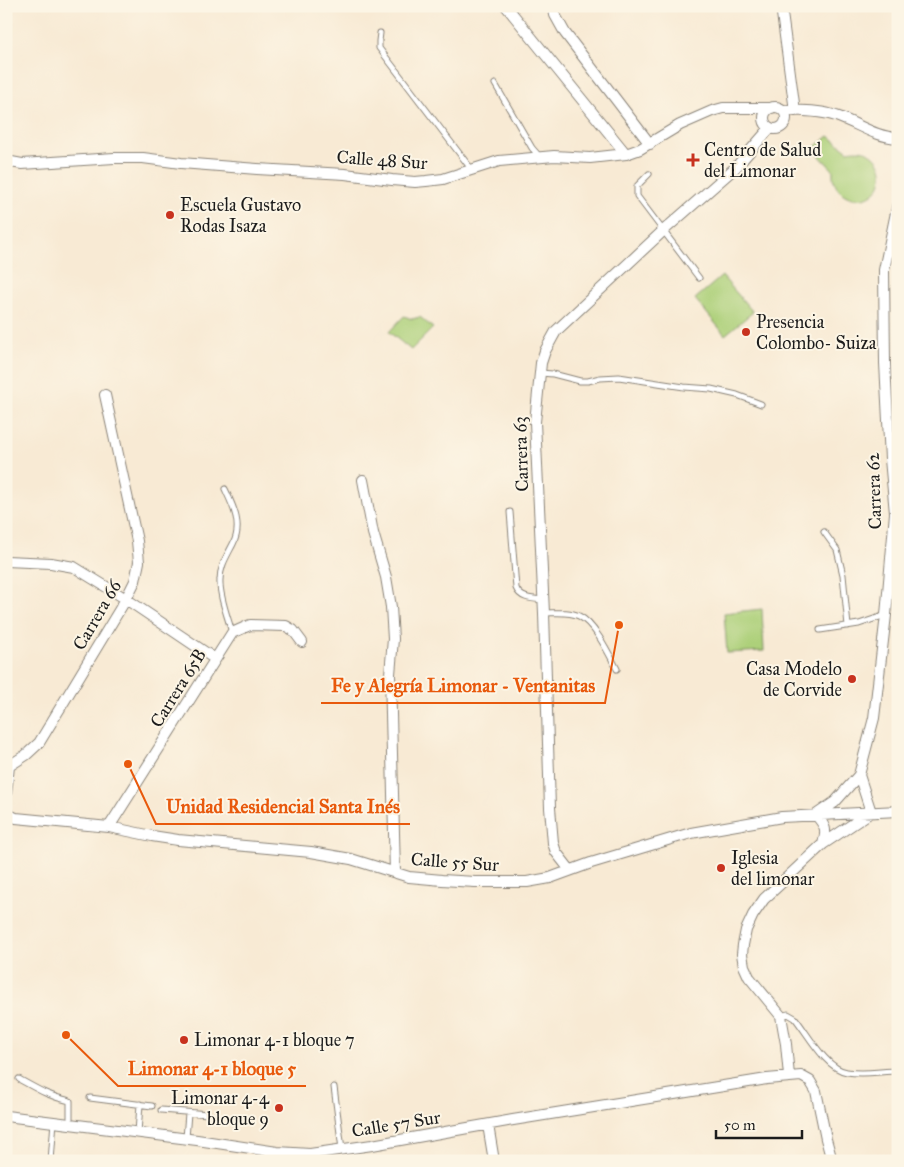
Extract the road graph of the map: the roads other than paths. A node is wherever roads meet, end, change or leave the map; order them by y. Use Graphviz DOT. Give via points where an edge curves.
graph roads {
  1 [pos="506,6"];
  2 [pos="553,6"];
  3 [pos="781,6"];
  4 [pos="380,33"];
  5 [pos="495,84"];
  6 [pos="772,108"];
  7 [pos="782,110"];
  8 [pos="795,111"];
  9 [pos="770,128"];
  10 [pos="898,138"];
  11 [pos="650,144"];
  12 [pos="626,154"];
  13 [pos="540,157"];
  14 [pos="6,162"];
  15 [pos="472,170"];
  16 [pos="649,174"];
  17 [pos="898,203"];
  18 [pos="663,232"];
  19 [pos="699,278"];
  20 [pos="540,373"];
  21 [pos="105,395"];
  22 [pos="761,404"];
  23 [pos="363,480"];
  24 [pos="226,489"];
  25 [pos="510,512"];
  26 [pos="824,532"];
  27 [pos="6,561"];
  28 [pos="126,599"];
  29 [pos="544,600"];
  30 [pos="544,613"];
  31 [pos="886,615"];
  32 [pos="848,626"];
  33 [pos="820,630"];
  34 [pos="232,633"];
  35 [pos="302,642"];
  36 [pos="215,659"];
  37 [pos="617,669"];
  38 [pos="8,764"];
  39 [pos="859,776"];
  40 [pos="6,795"];
  41 [pos="898,811"];
  42 [pos="7,812"];
  43 [pos="871,812"];
  44 [pos="816,815"];
  45 [pos="109,827"];
  46 [pos="823,844"];
  47 [pos="570,870"];
  48 [pos="395,873"];
  49 [pos="781,1016"];
  50 [pos="898,1071"];
  51 [pos="789,1076"];
  52 [pos="19,1079"];
  53 [pos="334,1087"];
  54 [pos="90,1098"];
  55 [pos="140,1104"];
  56 [pos="152,1106"];
  57 [pos="161,1110"];
  58 [pos="188,1113"];
  59 [pos="208,1114"];
  60 [pos="6,1116"];
  61 [pos="54,1121"];
  62 [pos="70,1123"];
  63 [pos="488,1125"];
  64 [pos="138,1133"];
  65 [pos="186,1138"];
  66 [pos="342,1149"];
  67 [pos="52,1161"];
  68 [pos="494,1161"];
  69 [pos="832,1161"];
  1 -- 12 [label="street"];
  2 -- 11 [label="street" via="565,33"];
  3 -- 8 [label="street"];
  4 -- 15 [label="lane" via="379,48"];
  5 -- 13 [label="lane"];
  6 -- 7 [label="street"];
  6 -- 9 [label="street" via="764,115"];
  6 -- 11 [label="street, Calle 48 Sur" via="712,111 680,124"];
  7 -- 8 [label="street"];
  7 -- 9 [label="street" via="786,117 784,124 778,129"];
  8 -- 10 [label="street" via="838,116 874,133"];
  9 -- 18 [label="street, Carrera 63" via="736,167"];
  11 -- 12 [label="street, Calle 48 Sur"];
  12 -- 13 [label="street, Calle 48 Sur" via="590,158"];
  13 -- 15 [label="street, Calle 48 Sur" via="499,162"];
  14 -- 15 [label="street, Calle 48 Sur" via="143,158 415,182 443,179"];
  16 -- 18 [label="lane" via="637,186 637,196"];
  17 -- 31 [label="street, Carrera 62" via="884,270 890,459 895,513"];
  18 -- 19 [label="lane"];
  18 -- 20 [label="street, Carrera 63" via="556,331 545,351"];
  20 -- 22 [label="lane" via="580,381 619,377 711,389 737,394"];
  20 -- 29 [label="street, Carrera 63" via="534,422"];
  21 -- 28 [label="street, Carrera 66" via="137,541 139,562 135,581"];
  23 -- 48 [label="street" via="372,533 386,577 391,607"];
  24 -- 34 [label="lane" via="237,519 237,531 219,582"];
  25 -- 29 [label="lane" via="516,588 522,596"];
  26 -- 32 [label="lane" via="837,550 843,574"];
  27 -- 28 [label="street" via="74,567"];
  28 -- 36 [label="street"];
  28 -- 38 [label="street, Carrera 66" via="39,743 26,755"];
  29 -- 30 [label="street, Carrera 63"];
  30 -- 37 [label="lane" via="580,616 604,645"];
  30 -- 47 [label="street, Carrera 63" via="552,834 556,852"];
  31 -- 32 [label="lane"];
  31 -- 39 [label="street, Carrera 62" via="874,718"];
  32 -- 33 [label="lane"];
  34 -- 35 [label="street" via="250,625 286,626"];
  34 -- 36 [label="street, Carrera 65B"];
  36 -- 45 [label="street, Carrera 65B"];
  38 -- 40 [label="street"];
  39 -- 43 [label="street"];
  39 -- 44 [label="street, Carrera 62" via="835,802"];
  41 -- 43 [label="street, Calle 55 Sur"];
  42 -- 45 [label="street, Calle 55 Sur" via="16,818"];
  43 -- 44 [label="street, Calle 55 Sur"];
  43 -- 46 [label="street"];
  44 -- 46 [label="street" via="825,826"];
  44 -- 47 [label="street, Calle 55 Sur" via="782,817 690,834"];
  45 -- 48 [label="street, Calle 55 Sur" via="178,840 327,855"];
  46 -- 49 [label="street" via="764,899 746,930 742,954 744,966 749,977"];
  47 -- 48 [label="street, Calle 55 Sur" via="527,882 442,880"];
  49 -- 50 [label="lane" via="788,1014 795,1018 827,1060 839,1069 857,1073"];
  49 -- 51 [label="street"];
  51 -- 63 [label="street, Calle 57 Sur"];
  51 -- 69 [label="street" via="801,1076 810,1081 816,1092"];
  52 -- 62 [label="lane" via="43,1093 70,1101"];
  53 -- 66 [label="lane"];
  54 -- 55 [label="lane"];
  55 -- 56 [label="lane"];
  55 -- 64 [label="lane"];
  57 -- 58 [label="lane"];
  58 -- 59 [label="lane"];
  58 -- 65 [label="lane"];
  60 -- 61 [label="street, Calle 57 Sur"];
  61 -- 62 [label="street, Calle 57 Sur"];
  61 -- 67 [label="lane"];
  62 -- 64 [label="street, Calle 57 Sur"];
  63 -- 66 [label="street, Calle 57 Sur"];
  63 -- 68 [label="street"];
  64 -- 65 [label="street, Calle 57 Sur"];
  65 -- 66 [label="street, Calle 57 Sur" via="310,1154"];
}
